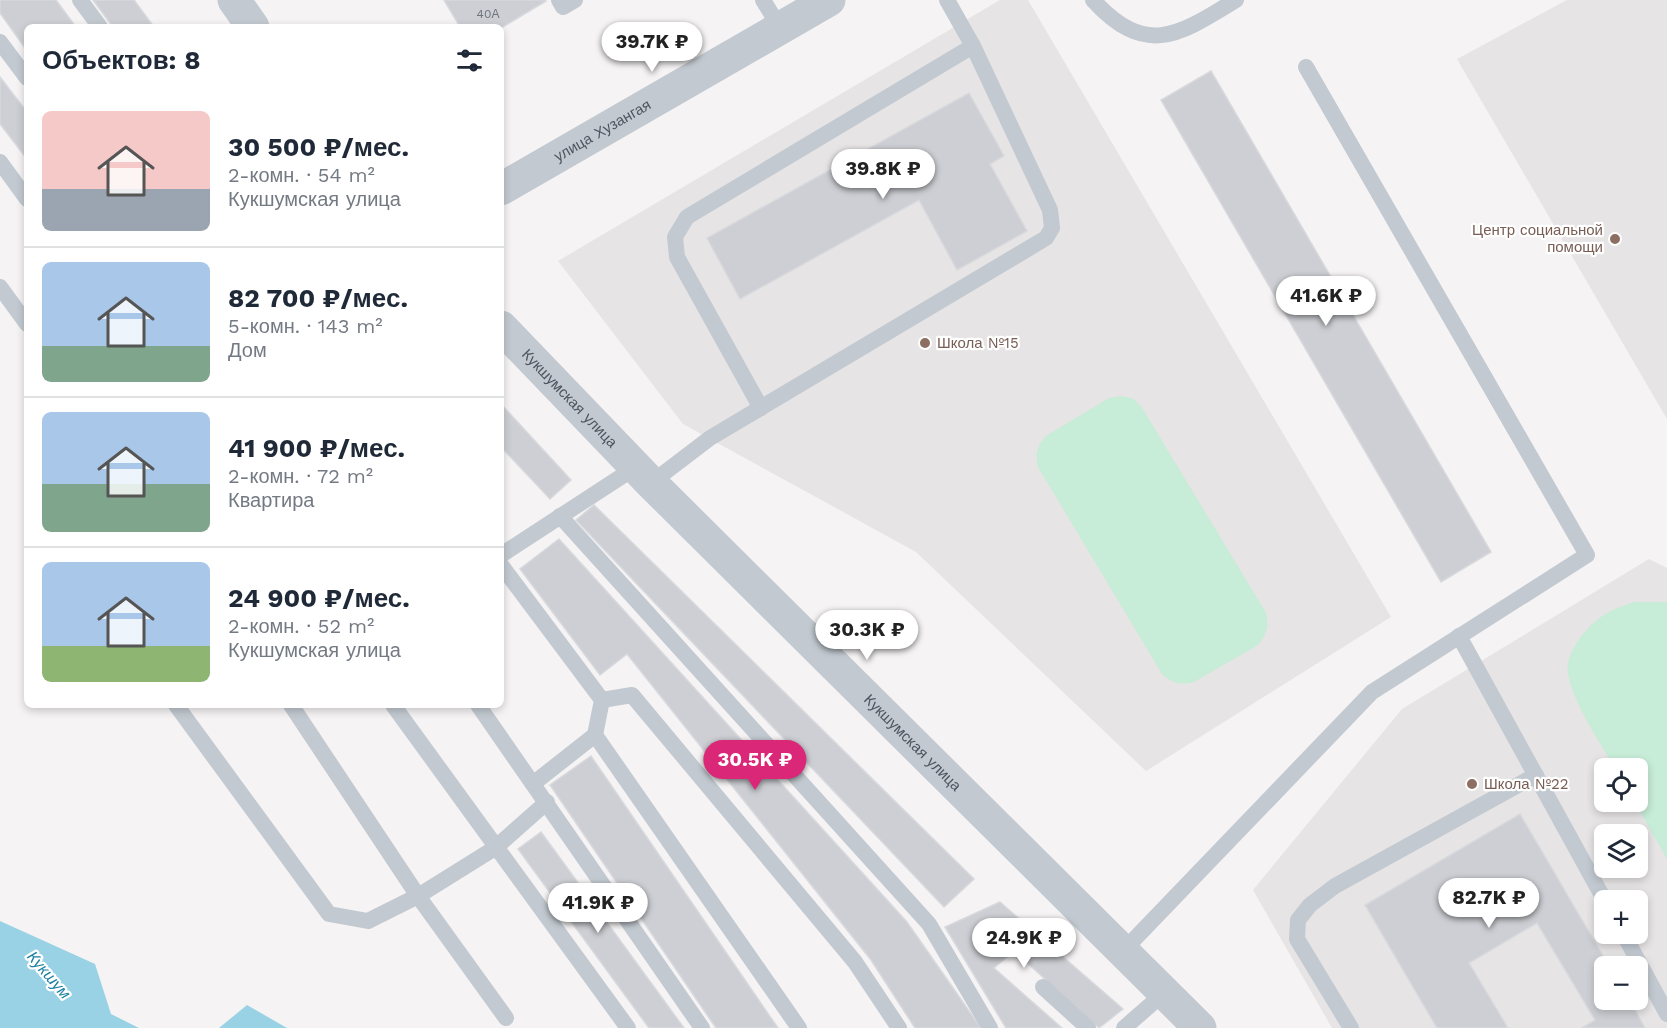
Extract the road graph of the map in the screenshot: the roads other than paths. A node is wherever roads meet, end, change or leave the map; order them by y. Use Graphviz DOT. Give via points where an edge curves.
graph roads {
  1 [pos="80,0"];
  2 [pos="234,0"];
  3 [pos="559,0"];
  4 [pos="575,0"];
  5 [pos="763,0"];
  6 [pos="829,0"];
  7 [pos="947,0"];
  8 [pos="1093,0"];
  9 [pos="1236,0"];
  10 [pos="98,24"];
  11 [pos="251,24"];
  12 [pos="780,28"];
  13 [pos="0,42"];
  14 [pos="973,46"];
  15 [pos="1306,67"];
  16 [pos="24,74"];
  17 [pos="0,162"];
  18 [pos="504,187"];
  19 [pos="24,195"];
  20 [pos="0,287"];
  21 [pos="24,320"];
  22 [pos="504,330"];
  23 [pos="761,408"];
  24 [pos="643,475"];
  25 [pos="560,516"];
  26 [pos="504,553"];
  27 [pos="504,570"];
  28 [pos="1459,636"];
  29 [pos="602,700"];
  30 [pos="178,708"];
  31 [pos="293,708"];
  32 [pos="395,708"];
  33 [pos="480,708"];
  34 [pos="596,735"];
  35 [pos="1536,775"];
  36 [pos="534,783"];
  37 [pos="547,801"];
  38 [pos="495,848"];
  39 [pos="1599,890"];
  40 [pos="418,896"];
  41 [pos="1629,944"];
  42 [pos="1123,951"];
  43 [pos="1043,987"];
  44 [pos="1164,993"];
  45 [pos="1667,1014"];
  46 [pos="506,1018"];
  47 [pos="628,1028"];
  48 [pos="702,1028"];
  49 [pos="800,1028"];
  50 [pos="899,1028"];
  51 [pos="990,1028"];
  52 [pos="1088,1028"];
  53 [pos="1124,1028"];
  54 [pos="1200,1028"];
  55 [pos="1351,1028"];
  1 -- 10 [label="lane"];
  2 -- 11 [label="street"];
  3 -- 4 [label="lane" via="563,7"];
  5 -- 12 [label="lane"];
  6 -- 12 [label="street, улица Хузангая"];
  7 -- 14 [label="lane"];
  8 -- 9 [label="lane" via="1106,15 1138,34 1165,37 1195,25"];
  12 -- 18 [label="street, улица Хузангая"];
  13 -- 16 [label="lane"];
  14 -- 23 [label="lane" via="1050,210 1052,228 1046,238"];
  14 -- 23 [label="lane" via="687,217 675,237 677,257"];
  15 -- 28 [label="lane" via="1587,555"];
  17 -- 19 [label="lane"];
  20 -- 21 [label="lane"];
  22 -- 24 [label="street, Кукшумская улица"];
  23 -- 24 [label="lane"];
  24 -- 25 [label="lane"];
  24 -- 42 [label="street, Кукшумская улица"];
  25 -- 26 [label="lane"];
  25 -- 51 [label="lane" via="929,924"];
  27 -- 29 [label="lane"];
  28 -- 35 [label="lane"];
  28 -- 42 [label="lane" via="1372,692"];
  29 -- 34 [label="lane"];
  29 -- 50 [label="lane" via="632,696 855,962"];
  30 -- 40 [label="lane" via="330,914 368,921"];
  31 -- 40 [label="lane"];
  32 -- 38 [label="lane"];
  33 -- 36 [label="lane"];
  34 -- 36 [label="lane"];
  34 -- 49 [label="lane"];
  35 -- 39 [label="lane"];
  35 -- 55 [label="lane" via="1335,886 1298,920 1297,939"];
  36 -- 37 [label="lane"];
  37 -- 38 [label="lane"];
  37 -- 48 [label="lane"];
  38 -- 40 [label="lane"];
  38 -- 47 [label="lane"];
  40 -- 46 [label="lane"];
  41 -- 45 [label="lane"];
  42 -- 44 [label="street, Кукшумская улица"];
  43 -- 52 [label="lane"];
  44 -- 53 [label="lane"];
  44 -- 54 [label="street, Кукшумская улица"];
}
